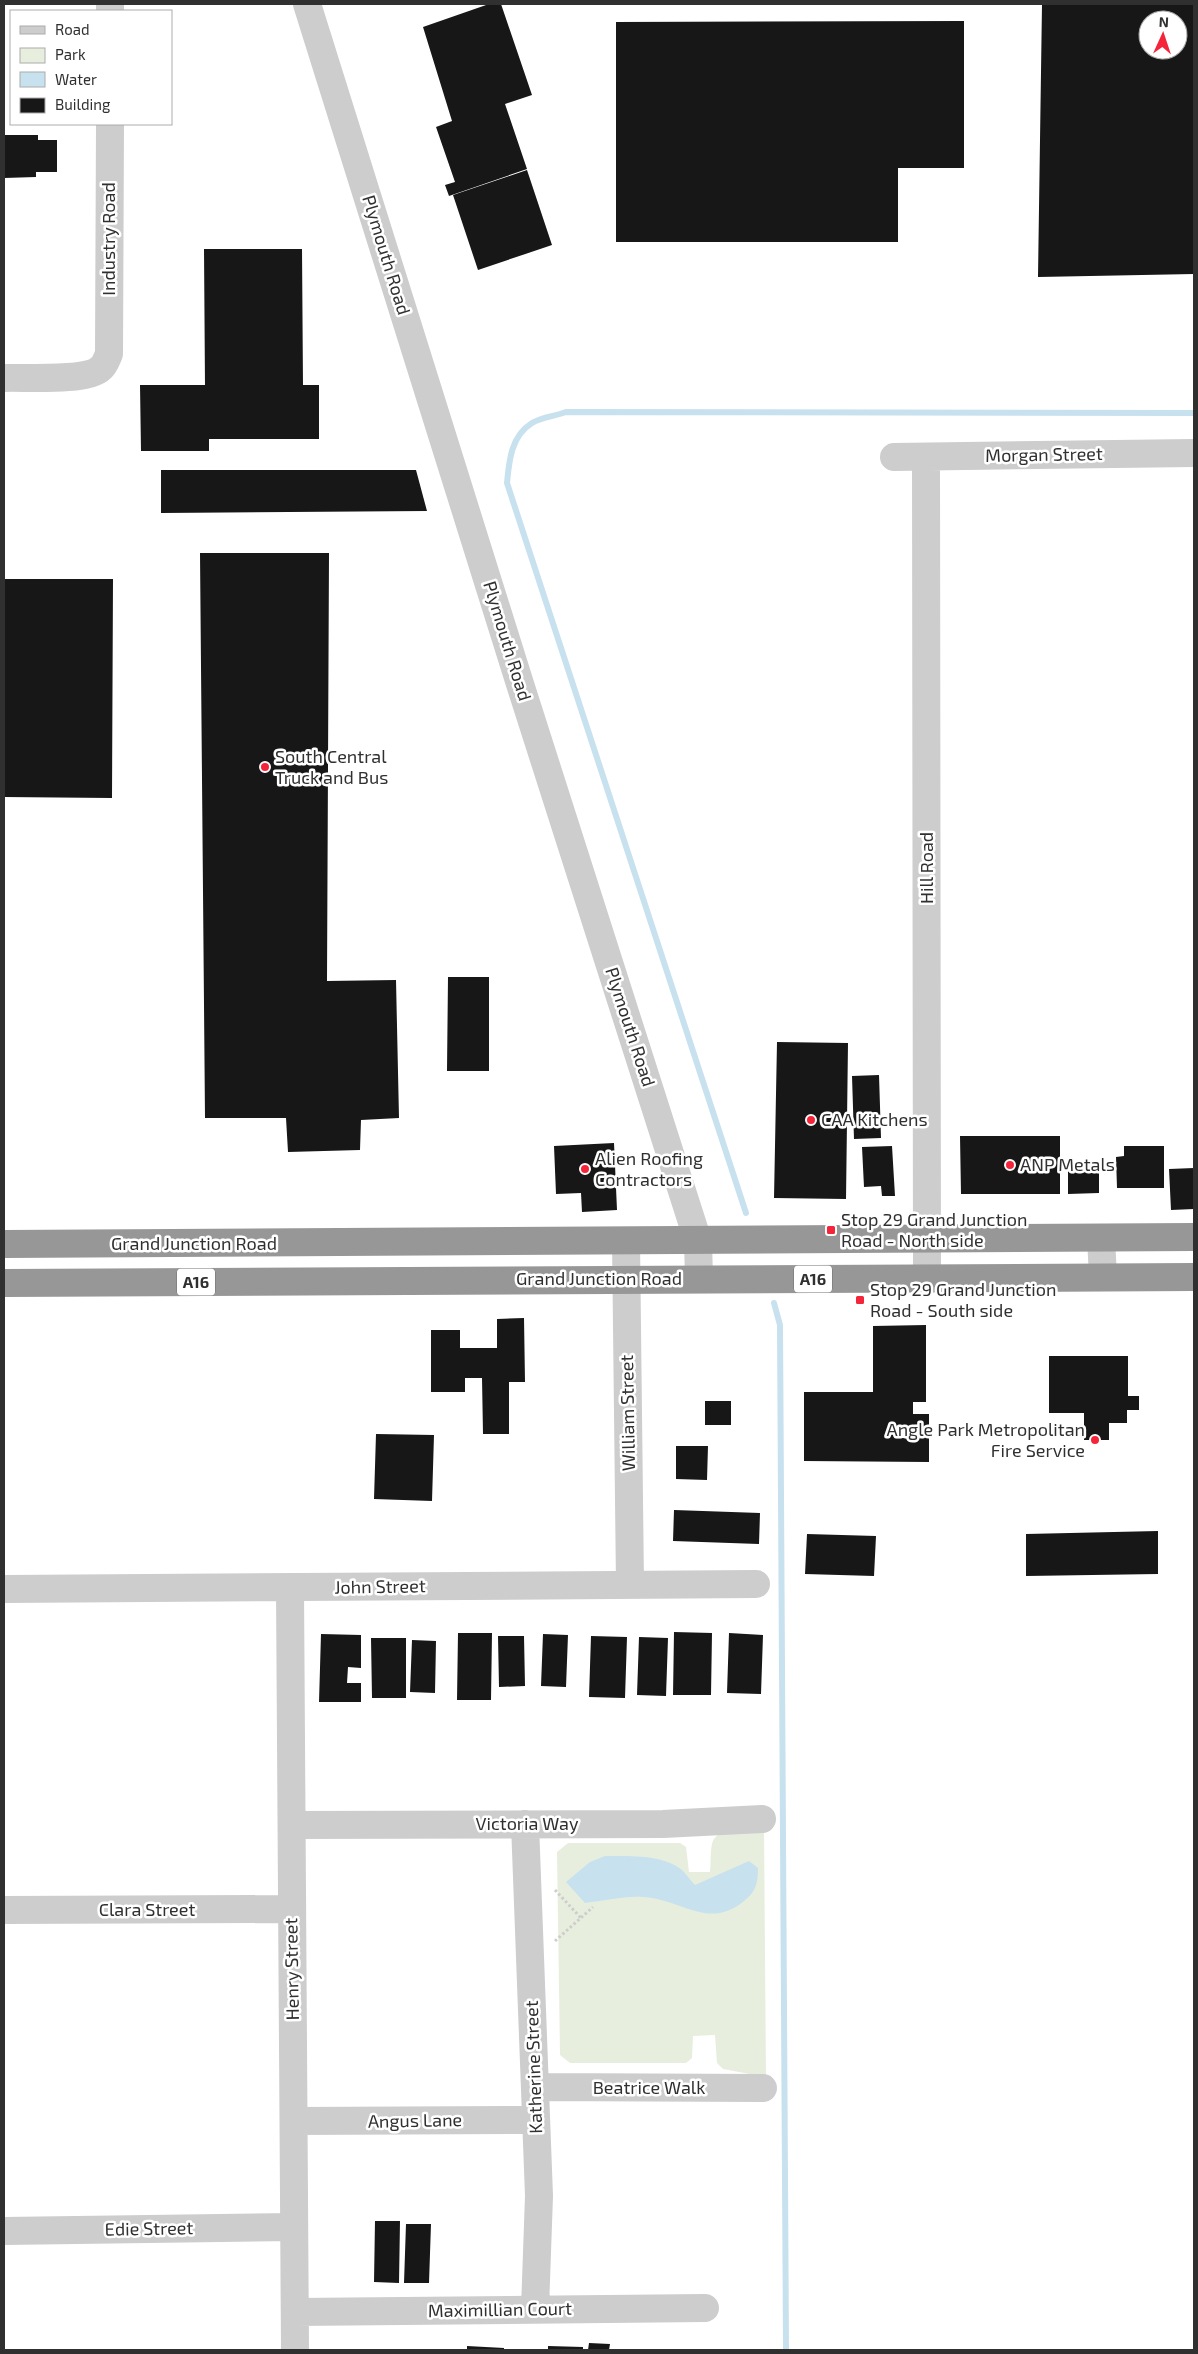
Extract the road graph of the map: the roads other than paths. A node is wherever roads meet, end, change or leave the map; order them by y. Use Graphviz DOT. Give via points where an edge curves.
graph roads {
  1 [pos="307,4"];
  2 [pos="110,125"];
  3 [pos="4,378"];
  4 [pos="1194,453"];
  5 [pos="894,457"];
  6 [pos="926,457"];
  7 [pos="1101,1238"];
  8 [pos="1194,1238"];
  9 [pos="928,1239"];
  10 [pos="626,1241"];
  11 [pos="698,1241"];
  12 [pos="388,1243"];
  13 [pos="4,1244"];
  14 [pos="1104,1277"];
  15 [pos="1194,1278"];
  16 [pos="699,1279"];
  17 [pos="627,1280"];
  18 [pos="927,1280"];
  19 [pos="388,1281"];
  20 [pos="4,1283"];
  21 [pos="756,1584"];
  22 [pos="630,1585"];
  23 [pos="290,1588"];
  24 [pos="4,1589"];
  25 [pos="762,1819"];
  26 [pos="526,1824"];
  27 [pos="292,1825"];
  28 [pos="291,1909"];
  29 [pos="4,1910"];
  30 [pos="536,2086"];
  31 [pos="763,2088"];
  32 [pos="536,2120"];
  33 [pos="294,2121"];
  34 [pos="294,2228"];
  35 [pos="4,2231"];
  36 [pos="705,2308"];
  37 [pos="536,2310"];
  38 [pos="295,2312"];
  39 [pos="295,2350"];
  1 -- 11 [label="street, Plymouth Road"];
  2 -- 3 [label="street, Industry Road" via="109,354 102,368 90,374"];
  4 -- 6 [label="street, Morgan Street"];
  5 -- 6 [label="street, Morgan Street"];
  6 -- 9 [label="street, Hill Road"];
  7 -- 8 [label="highway, Grand Junction Road / A16"];
  7 -- 9 [label="highway, Grand Junction Road / A16"];
  7 -- 14 [label="street"];
  9 -- 11 [label="highway, Grand Junction Road / A16"];
  9 -- 18 [label="street, Hill Road"];
  10 -- 11 [label="highway, Grand Junction Road / A16"];
  10 -- 12 [label="highway, Grand Junction Road / A16"];
  10 -- 17 [label="street, William Street"];
  11 -- 16 [label="street, Plymouth Road"];
  12 -- 13 [label="highway, Grand Junction Road / A16"];
  12 -- 19 [label="highway"];
  14 -- 15 [label="highway, Grand Junction Road / A16"];
  14 -- 18 [label="highway, Grand Junction Road / A16"];
  16 -- 17 [label="highway, Grand Junction Road / A16"];
  16 -- 18 [label="highway, Grand Junction Road / A16"];
  17 -- 19 [label="highway, Grand Junction Road / A16"];
  17 -- 22 [label="street, William Street"];
  19 -- 20 [label="highway, Grand Junction Road / A16"];
  21 -- 22 [label="street, John Street"];
  22 -- 23 [label="street, John Street"];
  23 -- 24 [label="street, John Street"];
  23 -- 27 [label="street, Henry Street"];
  25 -- 26 [label="street, Victoria Way" via="663,1824"];
  26 -- 27 [label="street, Victoria Way"];
  26 -- 30 [label="street, Katherine Street"];
  27 -- 28 [label="street, Henry Street"];
  28 -- 29 [label="street, Clara Street"];
  28 -- 33 [label="street, Henry Street"];
  30 -- 31 [label="street, Beatrice Walk"];
  30 -- 32 [label="street, Katherine Street"];
  32 -- 33 [label="street, Angus Lane"];
  32 -- 37 [label="street, Katherine Street" via="539,2196"];
  33 -- 34 [label="street, Henry Street"];
  34 -- 35 [label="street, Edie Street"];
  34 -- 38 [label="street, Henry Street"];
  36 -- 37 [label="street, Maximillian Court"];
  37 -- 38 [label="street, Maximillian Court"];
  38 -- 39 [label="street, Henry Street"];
}
